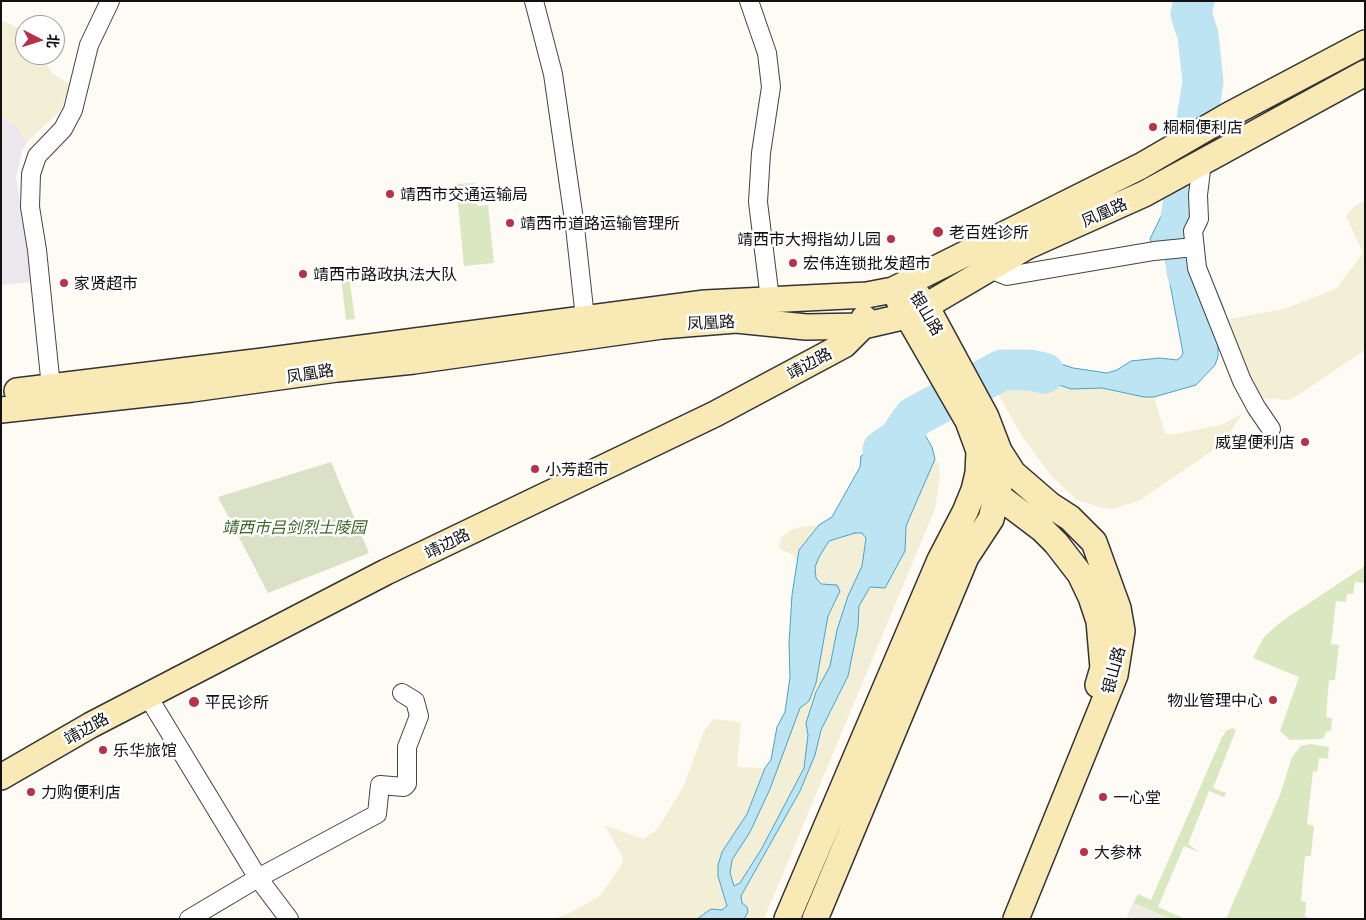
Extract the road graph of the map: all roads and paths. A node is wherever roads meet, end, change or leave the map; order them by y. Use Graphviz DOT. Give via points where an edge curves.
graph roads {
  1 [pos="110,1"];
  2 [pos="534,1"];
  3 [pos="749,1"];
  4 [pos="1365,43"];
  5 [pos="1365,73"];
  6 [pos="1202,162"];
  7 [pos="1194,247"];
  8 [pos="993,267"];
  9 [pos="901,286"];
  10 [pos="868,294"];
  11 [pos="832,295"];
  12 [pos="770,299"];
  13 [pos="916,310"];
  14 [pos="585,318"];
  15 [pos="863,326"];
  16 [pos="828,327"];
  17 [pos="51,387"];
  18 [pos="1,393"];
  19 [pos="1,410"];
  20 [pos="1271,428"];
  21 [pos="989,451"];
  22 [pos="998,495"];
  23 [pos="402,693"];
  24 [pos="147,695"];
  25 [pos="1,764"];
  26 [pos="1,777"];
  27 [pos="258,878"];
  28 [pos="189,919"];
  29 [pos="289,919"];
  30 [pos="787,919"];
  31 [pos="815,919"];
  32 [pos="1002,919"];
  33 [pos="1016,919"];
  1 -- 17 [label="street" via="89,45 73,110 63,129 37,156 31,174 30,208"];
  2 -- 14 [label="street" via="553,74"];
  3 -- 12 [label="street" via="767,53 771,87 760,153 758,202"];
  4 -- 9 [label="main road, 凤凰路" via="1141,166"];
  5 -- 6 [label="main road, 凤凰路"];
  6 -- 7 [label="street"];
  6 -- 8 [label="main road, 凤凰路" via="1144,194 1028,246"];
  7 -- 8 [label="street" via="1007,276"];
  7 -- 20 [label="street" via="1196,268 1229,350 1256,407"];
  8 -- 13 [label="main road, 凤凰路"];
  9 -- 10 [label="main road, 凤凰路"];
  9 -- 13 [label="main road, 银山路"];
  10 -- 11 [label="main road, 凤凰路"];
  10 -- 15 [label="main road"];
  11 -- 12 [label="main road, 凤凰路"];
  11 -- 16 [label="main road, 靖边路"];
  12 -- 14 [label="main road, 凤凰路" via="705,303"];
  13 -- 15 [label="main road, 凤凰路"];
  13 -- 21 [label="main road, 银山路" via="977,419"];
  14 -- 17 [label="main road, 凤凰路"];
  15 -- 16 [label="main road, 凤凰路"];
  15 -- 24 [label="main road, 靖边路" via="844,345 715,414 386,572"];
  16 -- 19 [label="main road, 凤凰路" via="736,320 662,326 463,355"];
  16 -- 25 [label="main road, 靖边路" via="822,337 719,401 190,654"];
  17 -- 18 [label="main road, 凤凰路"];
  21 -- 22 [label="main road, 银山路" via="1002,474"];
  21 -- 30 [label="main road, 银山路" via="966,512 940,560"];
  21 -- 33 [label="main road, 银山路" via="1094,542 1118,608 1122,631 1115,675"];
  22 -- 31 [label="main road, 银山路" via="991,519 966,557"];
  22 -- 32 [label="main road, 银山路" via="1042,529 1080,574 1099,621 1103,668"];
  23 -- 27 [label="street" via="415,701 418,716 407,747 407,784 404,787 380,785 377,814"];
  24 -- 26 [label="main road, 靖边路"];
  24 -- 27 [label="street"];
  27 -- 28 [label="street"];
  27 -- 29 [label="street"];
}
